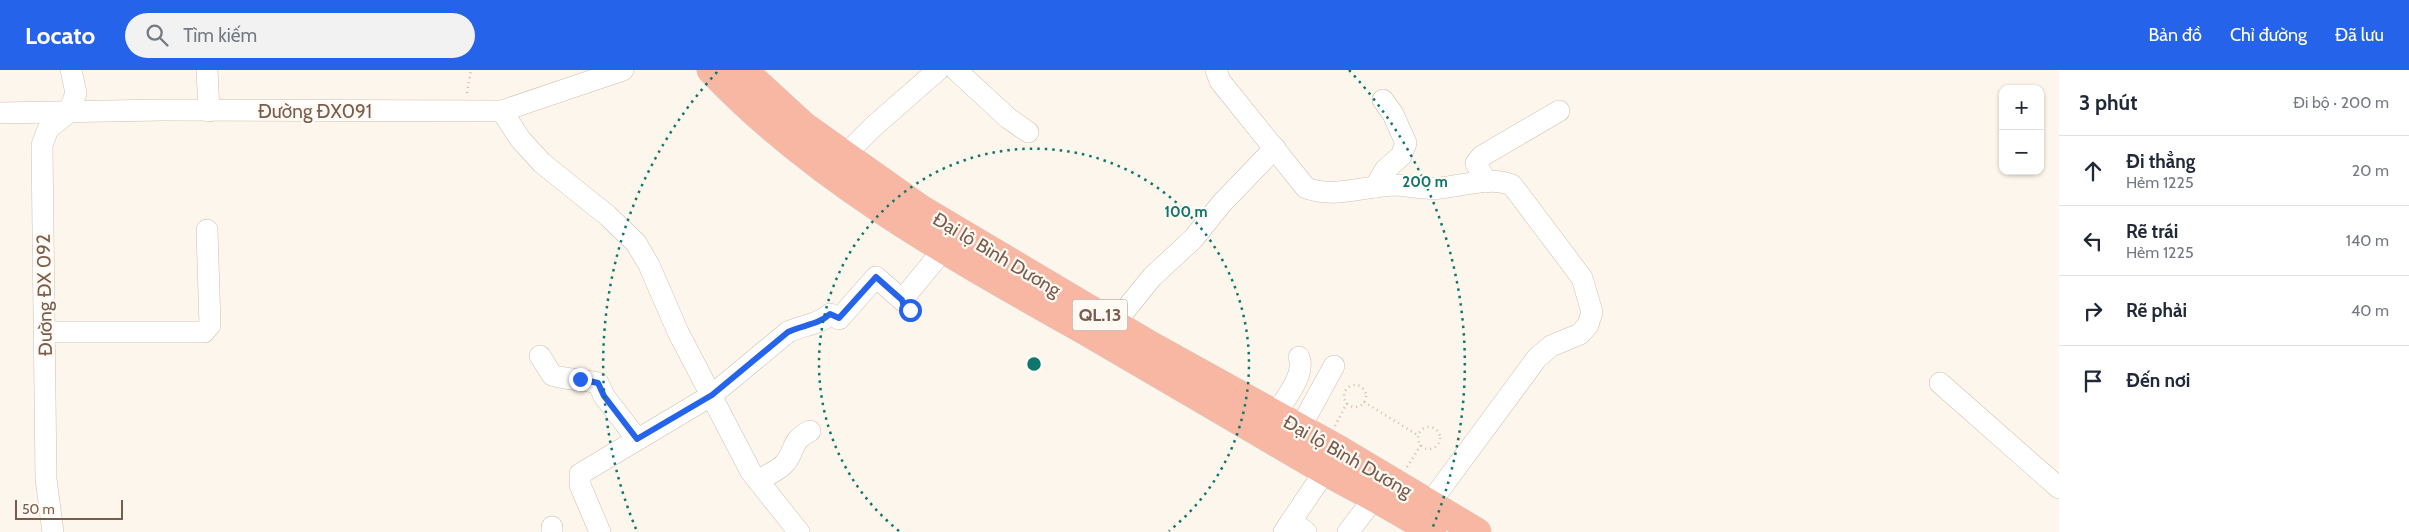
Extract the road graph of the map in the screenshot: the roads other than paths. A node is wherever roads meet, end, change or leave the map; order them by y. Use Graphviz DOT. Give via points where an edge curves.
graph roads {
  1 [pos="71,70"];
  2 [pos="207,70"];
  3 [pos="623,70"];
  4 [pos="712,70"];
  5 [pos="742,70"];
  6 [pos="938,70"];
  7 [pos="956,70"];
  8 [pos="1216,70"];
  9 [pos="1383,100"];
  10 [pos="209,111"];
  11 [pos="502,111"];
  12 [pos="1559,111"];
  13 [pos="69,112"];
  14 [pos="0,114"];
  15 [pos="1028,132"];
  16 [pos="1275,148"];
  17 [pos="845,155"];
  18 [pos="1486,182"];
  19 [pos="1375,187"];
  20 [pos="207,230"];
  21 [pos="944,248"];
  22 [pos="1114,324"];
  23 [pos="45,332"];
  24 [pos="540,356"];
  25 [pos="1299,357"];
  26 [pos="1334,366"];
  27 [pos="1940,383"];
  28 [pos="712,395"];
  29 [pos="1275,414"];
  30 [pos="1300,428"];
  31 [pos="810,432"];
  32 [pos="637,439"];
  33 [pos="1325,471"];
  34 [pos="758,480"];
  35 [pos="2059,488"];
  36 [pos="1385,490"];
  37 [pos="1430,503"];
  38 [pos="1294,528"];
  39 [pos="53,532"];
  40 [pos="600,532"];
  41 [pos="799,532"];
  42 [pos="1348,532"];
  43 [pos="1432,532"];
  44 [pos="1477,532"];
  1 -- 13 [label="street" via="76,93"];
  2 -- 10 [label="street"];
  3 -- 11 [label="street, Đường ĐX091"];
  4 -- 21 [label="highway, Đại lộ Bình Dương / QL.13" via="741,101 840,182"];
  5 -- 17 [label="highway, Đại lộ Bình Dương / QL.13" via="804,126"];
  6 -- 17 [label="street"];
  7 -- 15 [label="street"];
  8 -- 16 [label="street" via="1220,81"];
  9 -- 19 [label="street" via="1406,143 1401,156 1385,170"];
  10 -- 11 [label="street, Đường ĐX091"];
  10 -- 13 [label="street, Đường ĐX091"];
  11 -- 28 [label="street" via="520,139 542,163 636,243"];
  12 -- 18 [label="street" via="1482,156 1476,163"];
  13 -- 14 [label="street, Đường ĐX091"];
  13 -- 23 [label="street, Đường ĐX 092" via="48,129 42,145"];
  16 -- 19 [label="street" via="1306,188 1320,193 1341,193 1354,188"];
  16 -- 22 [label="street" via="1222,202 1193,238 1152,277"];
  17 -- 22 [label="highway, Đại lộ Bình Dương / QL.13" via="921,209"];
  18 -- 19 [label="street" via="1437,188"];
  18 -- 37 [label="street" via="1500,181 1512,185 1582,278 1592,312 1588,325 1580,334 1551,346 1537,358"];
  20 -- 23 [label="street" via="208,330"];
  21 -- 28 [label="street" via="906,305 876,277 839,318 830,314 823,321 788,332"];
  21 -- 33 [label="highway, Đại lộ Bình Dương / QL.13"];
  22 -- 29 [label="highway, Đại lộ Bình Dương / QL.13"];
  23 -- 39 [label="street, Đường ĐX 092" via="46,479"];
  24 -- 32 [label="street" via="552,375 598,383 604,396"];
  25 -- 29 [label="street" via="1301,368 1296,380"];
  26 -- 30 [label="street"];
  27 -- 35 [label="street"];
  28 -- 32 [label="street"];
  28 -- 34 [label="street"];
  29 -- 30 [label="highway, Đại lộ Bình Dương / QL.13"];
  30 -- 36 [label="highway, Đại lộ Bình Dương / QL.13"];
  31 -- 34 [label="street" via="796,442 785,463"];
  32 -- 40 [label="street" via="580,474 580,485"];
  33 -- 36 [label="highway, Đại lộ Bình Dương / QL.13"];
  33 -- 38 [label="street"];
  34 -- 41 [label="street"];
  36 -- 37 [label="highway, Đại lộ Bình Dương / QL.13"];
  36 -- 42 [label="street"];
  36 -- 43 [label="highway, Đại lộ Bình Dương / QL.13" via="1402,511"];
  37 -- 44 [label="highway, Đại lộ Bình Dương / QL.13"];
}
